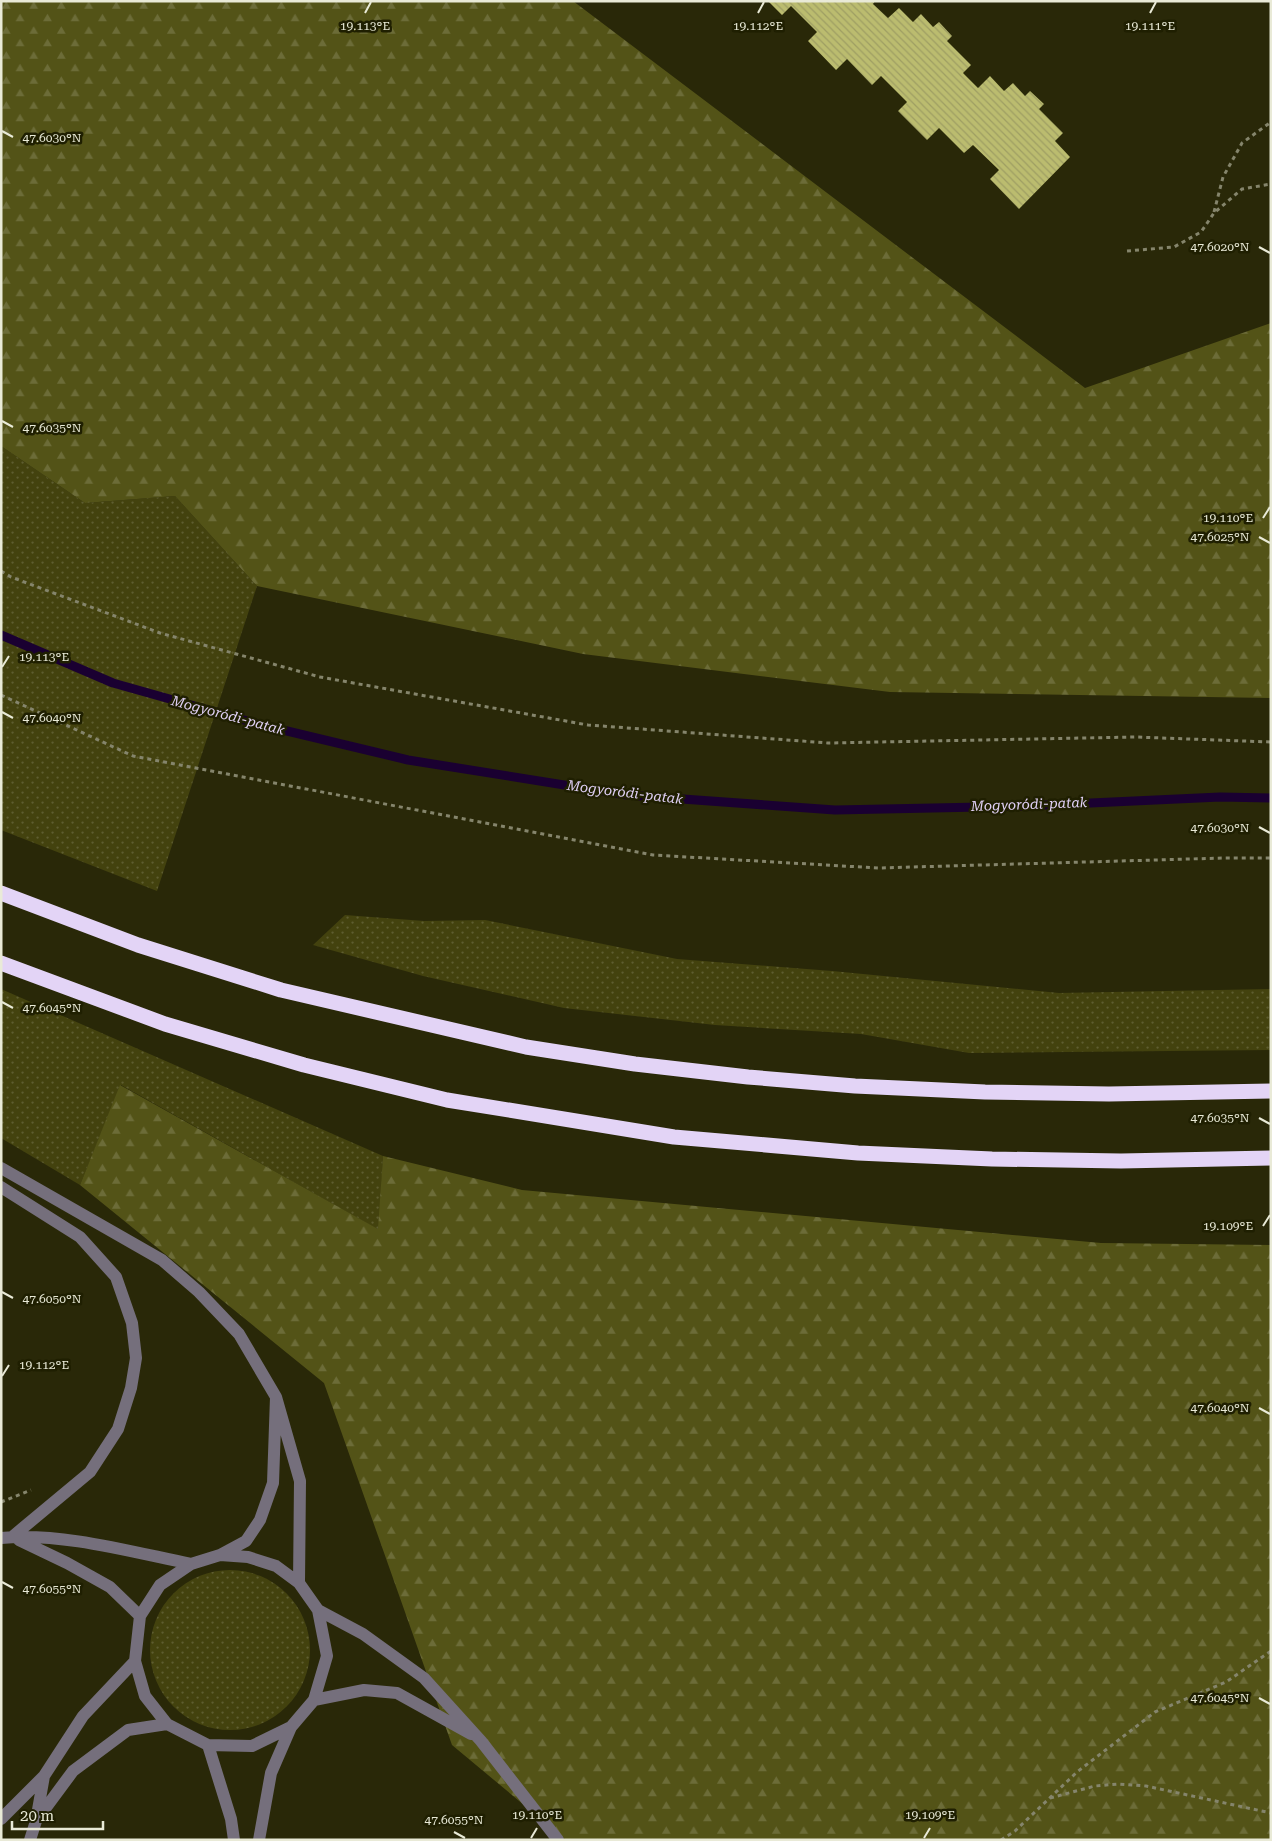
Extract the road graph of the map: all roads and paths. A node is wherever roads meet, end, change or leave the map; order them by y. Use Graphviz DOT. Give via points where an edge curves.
graph roads {
  1 [pos="1271,122"];
  2 [pos="1271,184"];
  3 [pos="1214,213"];
  4 [pos="1127,251"];
  5 [pos="1,571"];
  6 [pos="1,695"];
  7 [pos="1271,742"];
  8 [pos="1271,858"];
  9 [pos="1,893"];
  10 [pos="1,963"];
  11 [pos="1271,1092"];
  12 [pos="1271,1158"];
  13 [pos="1,1168"];
  14 [pos="1,1187"];
  15 [pos="276,1397"];
  16 [pos="36,1488"];
  17 [pos="1,1502"];
  18 [pos="7,1538"];
  19 [pos="220,1555"];
  20 [pos="190,1564"];
  21 [pos="299,1583"];
  22 [pos="318,1610"];
  23 [pos="140,1616"];
  24 [pos="1271,1651"];
  25 [pos="135,1662"];
  26 [pos="314,1700"];
  27 [pos="167,1724"];
  28 [pos="291,1727"];
  29 [pos="482,1740"];
  30 [pos="208,1745"];
  31 [pos="44,1776"];
  32 [pos="1050,1798"];
  33 [pos="1271,1813"];
  34 [pos="1,1819"];
  35 [pos="36,1822"];
  36 [pos="30,1840"];
  37 [pos="234,1840"];
  38 [pos="259,1840"];
  39 [pos="558,1840"];
  40 [pos="1001,1840"];
  1 -- 3 [label="path" via="1242,143 1223,177"];
  2 -- 3 [label="path" via="1242,189"];
  3 -- 4 [label="path" via="1201,232 1174,247"];
  5 -- 7 [label="path" via="160,633 320,678 588,725 828,743 1135,737"];
  6 -- 8 [label="path" via="133,756 653,855 878,868"];
  9 -- 11 [label="highway" via="138,945 281,990 526,1047 634,1064 856,1086 985,1092"];
  10 -- 12 [label="highway" via="165,1024 304,1065 447,1100 674,1137 858,1153 992,1159"];
  13 -- 15 [label="street" via="162,1260 199,1292 239,1334"];
  14 -- 18 [label="street" via="80,1237 116,1277 132,1323 136,1358 131,1388 118,1429 90,1472"];
  15 -- 19 [label="street" via="270,1493 260,1520 246,1542"];
  15 -- 21 [label="street" via="300,1481"];
  16 -- 17 [label="path"];
  18 -- 20 [label="street" via="69,1540"];
  18 -- 23 [label="street" via="66,1563 110,1587"];
  19 -- 20 [label="street"];
  19 -- 21 [label="street" via="248,1557 276,1566"];
  20 -- 23 [label="street" via="160,1585"];
  21 -- 22 [label="street"];
  22 -- 26 [label="street" via="327,1656"];
  22 -- 29 [label="street" via="363,1634 424,1678"];
  23 -- 25 [label="street"];
  24 -- 32 [label="path" via="1226,1682 1155,1712 1076,1772"];
  25 -- 27 [label="street" via="145,1696"];
  25 -- 31 [label="street" via="84,1716"];
  26 -- 28 [label="street"];
  26 -- 29 [label="street" via="364,1690 397,1693"];
  27 -- 30 [label="street"];
  27 -- 35 [label="street" via="128,1730 73,1771"];
  28 -- 30 [label="street" via="252,1746"];
  28 -- 38 [label="street" via="271,1773"];
  29 -- 39 [label="street"];
  30 -- 37 [label="street" via="231,1819"];
  31 -- 34 [label="street"];
  31 -- 35 [label="street"];
  32 -- 33 [label="path" via="1095,1786 1118,1784 1146,1786"];
  32 -- 40 [label="path"];
  35 -- 36 [label="street"];
}
